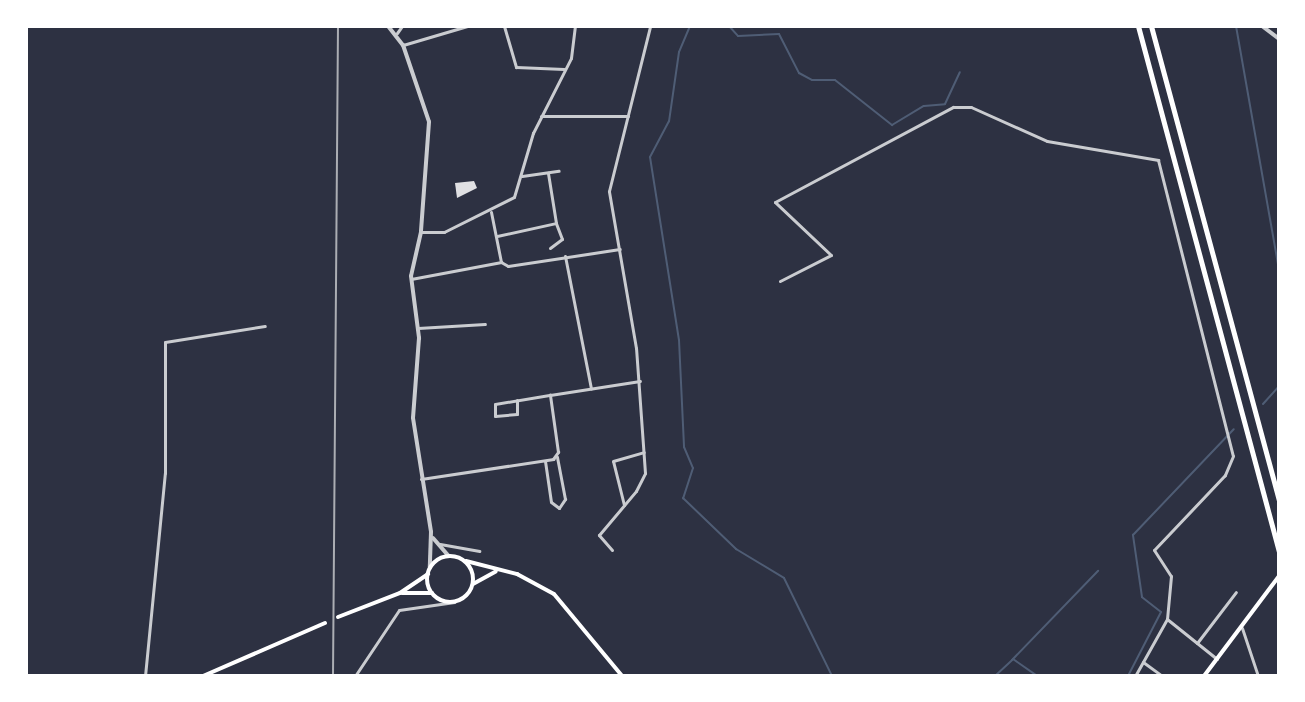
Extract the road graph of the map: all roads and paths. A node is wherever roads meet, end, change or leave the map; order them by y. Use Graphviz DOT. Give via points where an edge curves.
graph roads {
  1 [pos="388,26"];
  2 [pos="402,26"];
  3 [pos="467,26"];
  4 [pos="504,26"];
  5 [pos="575,26"];
  6 [pos="650,26"];
  7 [pos="1138,26"];
  8 [pos="1151,26"];
  9 [pos="1262,26"];
  10 [pos="397,33"];
  11 [pos="1279,39"];
  12 [pos="403,45"];
  13 [pos="564,69"];
  14 [pos="541,116"];
  15 [pos="628,116"];
  16 [pos="559,171"];
  17 [pos="548,173"];
  18 [pos="522,176"];
  19 [pos="491,212"];
  20 [pos="556,223"];
  21 [pos="421,232"];
  22 [pos="497,236"];
  23 [pos="550,248"];
  24 [pos="620,249"];
  25 [pos="565,256"];
  26 [pos="501,262"];
  27 [pos="411,279"];
  28 [pos="780,281"];
  29 [pos="485,324"];
  30 [pos="265,326"];
  31 [pos="418,328"];
  32 [pos="640,381"];
  33 [pos="591,388"];
  34 [pos="550,395"];
  35 [pos="517,400"];
  36 [pos="644,452"];
  37 [pos="557,457"];
  38 [pos="545,461"];
  39 [pos="421,479"];
  40 [pos="1279,502"];
  41 [pos="624,505"];
  42 [pos="434,544"];
  43 [pos="612,550"];
  44 [pos="479,551"];
  45 [pos="1279,552"];
  46 [pos="448,555"];
  47 [pos="466,561"];
  48 [pos="430,567"];
  49 [pos="503,571"];
  50 [pos="428,574"];
  51 [pos="1279,576"];
  52 [pos="473,585"];
  53 [pos="418,592"];
  54 [pos="1236,592"];
  55 [pos="400,593"];
  56 [pos="432,593"];
  57 [pos="454,602"];
  58 [pos="419,606"];
  59 [pos="338,617"];
  60 [pos="1167,619"];
  61 [pos="325,623"];
  62 [pos="1240,626"];
  63 [pos="1197,643"];
  64 [pos="1217,659"];
  65 [pos="1143,662"];
  66 [pos="145,676"];
  67 [pos="203,676"];
  68 [pos="355,676"];
  69 [pos="622,676"];
  70 [pos="1135,676"];
  71 [pos="1162,676"];
  72 [pos="1204,676"];
  73 [pos="1258,676"];
  1 -- 10 [label="street"];
  2 -- 10 [label="street"];
  3 -- 12 [label="street"];
  4 -- 13 [label="street" via="516,67"];
  5 -- 13 [label="street" via="574,47"];
  6 -- 15 [label="street"];
  7 -- 45 [label="highway"];
  8 -- 40 [label="highway"];
  9 -- 11 [label="street"];
  10 -- 12 [label="street"];
  12 -- 21 [label="street" via="429,122"];
  13 -- 14 [label="street"];
  14 -- 15 [label="street"];
  14 -- 18 [label="street"];
  15 -- 24 [label="street" via="609,191"];
  16 -- 17 [label="street"];
  17 -- 18 [label="street"];
  17 -- 20 [label="street"];
  18 -- 19 [label="street" via="514,197"];
  19 -- 21 [label="street" via="444,232"];
  19 -- 22 [label="street"];
  20 -- 22 [label="street"];
  20 -- 23 [label="street" via="562,239"];
  21 -- 27 [label="street"];
  22 -- 26 [label="street"];
  24 -- 25 [label="street"];
  24 -- 32 [label="street"];
  25 -- 26 [label="street" via="508,266"];
  25 -- 33 [label="street"];
  26 -- 27 [label="street"];
  27 -- 31 [label="street"];
  28 -- 60 [label="street" via="831,255 775,202 953,107 971,107 1047,141 1153,156 1163,170 1228,434 1230,469 1154,550 1171,576"];
  29 -- 31 [label="street"];
  30 -- 66 [label="street" via="165,342 165,473"];
  31 -- 39 [label="street" via="413,418"];
  32 -- 33 [label="street"];
  32 -- 36 [label="street"];
  33 -- 34 [label="street"];
  34 -- 35 [label="street"];
  34 -- 37 [label="street"];
  35 -- 35 [label="street" via="517,414 494,413 495,404"];
  36 -- 41 [label="street" via="643,481"];
  36 -- 41 [label="street" via="613,461"];
  37 -- 38 [label="street"];
  37 -- 38 [label="street" via="565,499 559,508 551,502"];
  38 -- 39 [label="street"];
  39 -- 42 [label="street"];
  41 -- 43 [label="street" via="599,535"];
  42 -- 44 [label="street"];
  42 -- 46 [label="street"];
  42 -- 48 [label="street"];
  46 -- 47 [label="main road"];
  46 -- 48 [label="main road"];
  47 -- 49 [label="main road"];
  47 -- 52 [label="main road"];
  48 -- 50 [label="main road"];
  49 -- 52 [label="main road" via="486,573"];
  49 -- 69 [label="main road" via="531,580 564,602"];
  50 -- 55 [label="main road"];
  50 -- 56 [label="main road"];
  51 -- 62 [label="main road"];
  52 -- 57 [label="main road"];
  53 -- 55 [label="main road"];
  53 -- 56 [label="main road"];
  53 -- 58 [label="street" via="423,599"];
  54 -- 63 [label="street"];
  55 -- 59 [label="main road"];
  56 -- 57 [label="main road"];
  56 -- 58 [label="street"];
  57 -- 58 [label="street"];
  58 -- 68 [label="street" via="391,616"];
  60 -- 63 [label="street"];
  60 -- 65 [label="street"];
  61 -- 67 [label="main road"];
  62 -- 64 [label="main road"];
  62 -- 73 [label="street" via="1249,637"];
  63 -- 64 [label="street"];
  64 -- 72 [label="main road"];
  65 -- 70 [label="street"];
  65 -- 71 [label="street"];
}
